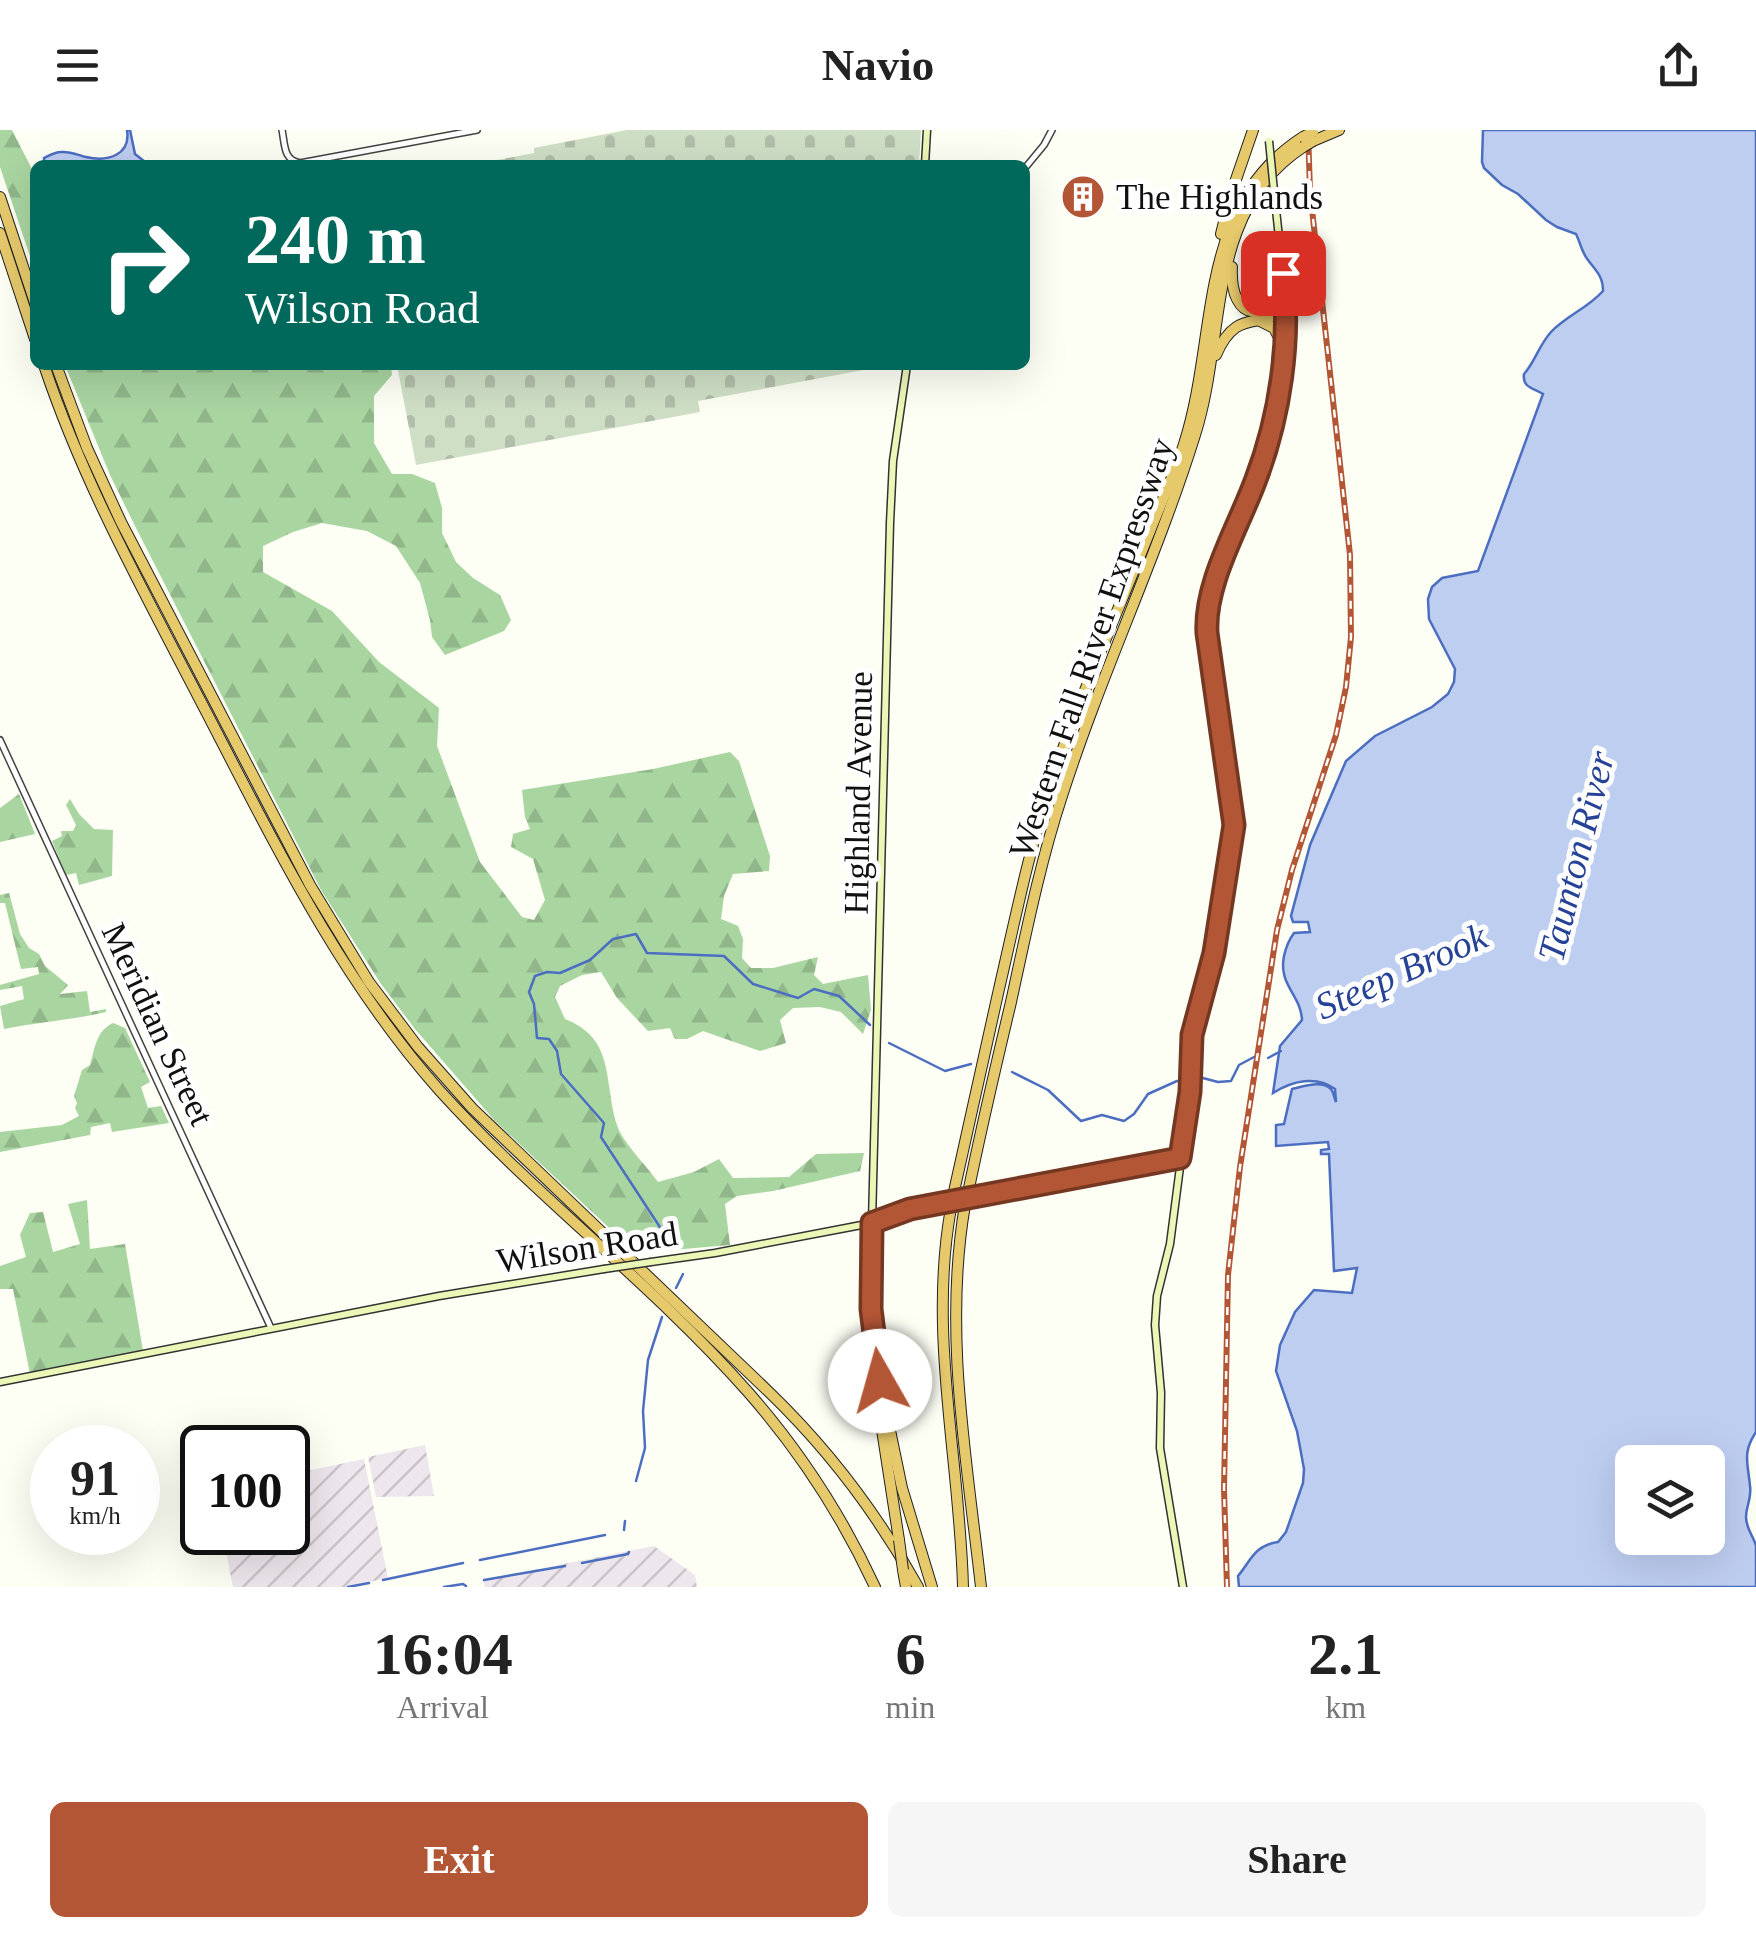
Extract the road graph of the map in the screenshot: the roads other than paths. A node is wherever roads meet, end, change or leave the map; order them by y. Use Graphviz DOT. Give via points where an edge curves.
graph roads {
  1 [pos="282,130"];
  2 [pos="476,130"];
  3 [pos="927,130"];
  4 [pos="1052,130"];
  5 [pos="1253,130"];
  6 [pos="1268,130"];
  7 [pos="1340,130"];
  8 [pos="1309,136"];
  9 [pos="292,160"];
  10 [pos="318,160"];
  11 [pos="925,160"];
  12 [pos="1030,162"];
  13 [pos="0,197"];
  14 [pos="1245,210"];
  15 [pos="0,233"];
  16 [pos="1283,273"];
  17 [pos="1215,286"];
  18 [pos="30,287"];
  19 [pos="1286,308"];
  20 [pos="1256,316"];
  21 [pos="30,324"];
  22 [pos="1284,347"];
  23 [pos="46,370"];
  24 [pos="58,370"];
  25 [pos="907,370"];
  26 [pos="1206,390"];
  27 [pos="0,740"];
  28 [pos="1180,1158"];
  29 [pos="872,1223"];
  30 [pos="872,1317"];
  31 [pos="271,1328"];
  32 [pos="0,1382"];
  33 [pos="875,1587"];
  34 [pos="906,1587"];
  35 [pos="918,1587"];
  36 [pos="932,1587"];
  37 [pos="963,1587"];
  38 [pos="981,1587"];
  39 [pos="1183,1587"];
  1 -- 9 [label="street"];
  2 -- 10 [label="street"];
  3 -- 11 [label="main road"];
  4 -- 12 [label="street"];
  5 -- 17 [label="highway" via="1223,223"];
  6 -- 16 [label="main road, bridge"];
  7 -- 8 [label="highway, Western Fall River Expressway"];
  8 -- 14 [label="highway, Western Fall River Expressway"];
  8 -- 17 [label="highway, Western Fall River Expressway" via="1280,153 1239,204"];
  13 -- 18 [label="highway"];
  14 -- 20 [label="highway" via="1232,286 1240,306"];
  14 -- 26 [label="highway, Western Fall River Expressway" via="1226,264"];
  15 -- 21 [label="highway"];
  16 -- 19 [label="main road"];
  16 -- 20 [label="highway" via="1275,299"];
  17 -- 37 [label="highway, Western Fall River Expressway" via="1183,447 1040,819 952,1202 942,1330"];
  19 -- 20 [label="highway"];
  19 -- 22 [label="main road"];
  20 -- 22 [label="highway" via="1270,324"];
  20 -- 26 [label="highway" via="1223,340"];
  22 -- 28 [label="main road" via="1268,444 1207,613 1234,825 1214,953 1192,1035"];
  23 -- 33 [label="highway" via="110,525 301,894 352,978 465,1118 756,1402 824,1493"];
  24 -- 35 [label="highway" via="121,522 302,870 369,982 472,1108 816,1440 867,1504"];
  25 -- 29 [label="main road, Highland Avenue" via="890,524"];
  26 -- 38 [label="highway, Western Fall River Expressway" via="1057,810 966,1199 956,1342"];
  27 -- 31 [label="street, Meridian Street"];
  28 -- 29 [label="main road, Wilson Road" via="910,1209"];
  28 -- 39 [label="main road" via="1154,1325 1160,1448"];
  29 -- 30 [label="highway"];
  29 -- 31 [label="main road, Wilson Road, bridge"];
  30 -- 34 [label="highway, bridge" via="874,1389"];
  30 -- 36 [label="highway" via="892,1442"];
  31 -- 32 [label="main road, Wilson Road"];
}
